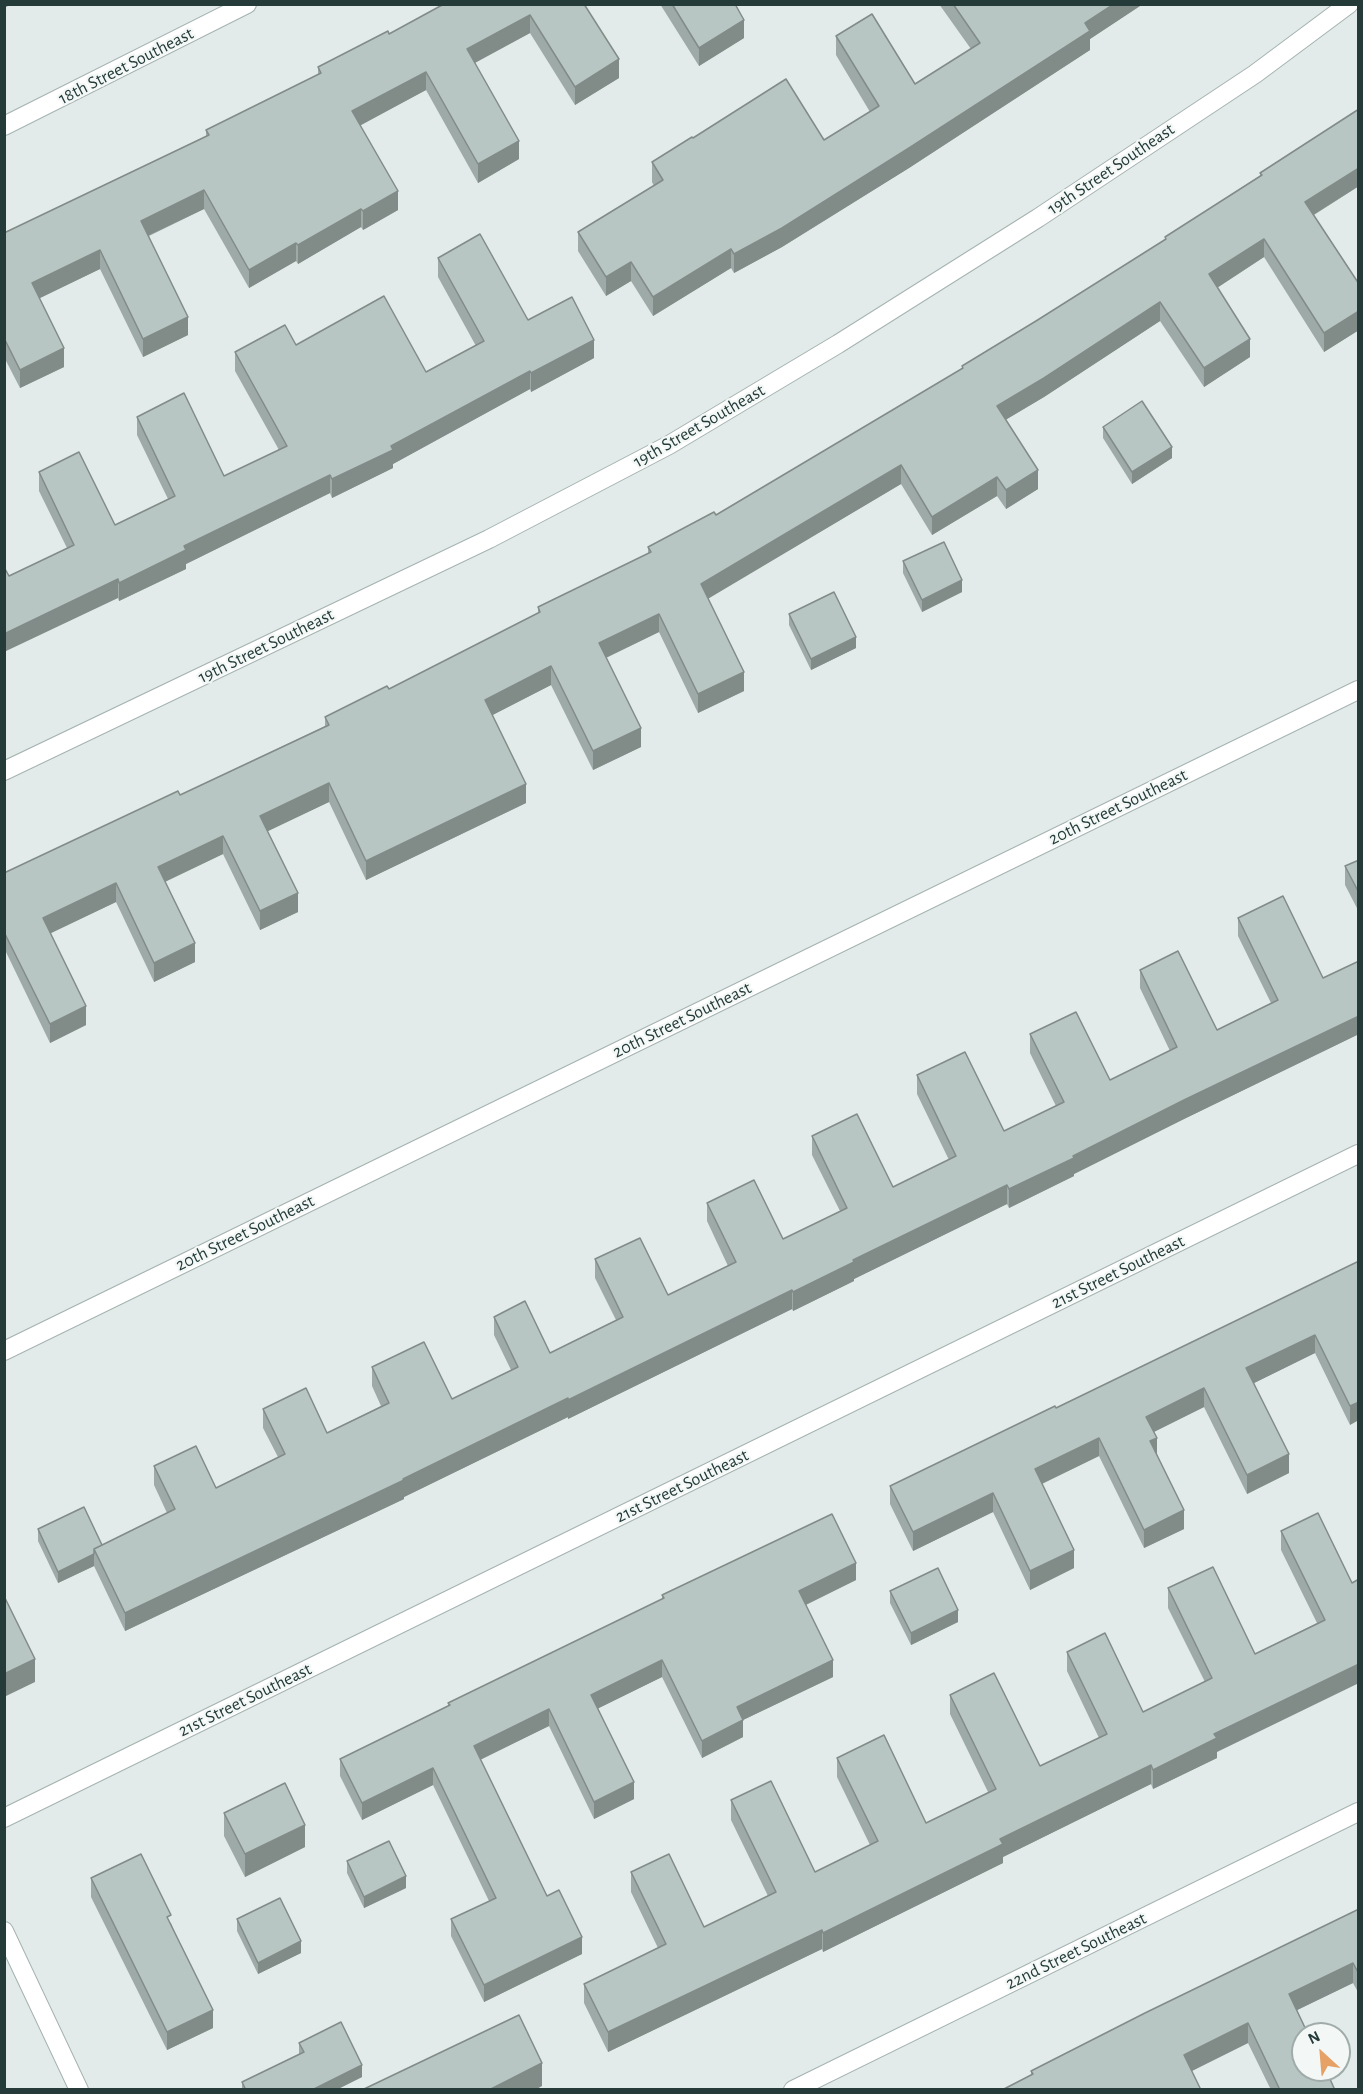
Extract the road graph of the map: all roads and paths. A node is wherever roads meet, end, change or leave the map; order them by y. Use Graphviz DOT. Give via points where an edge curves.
graph roads {
  1 [pos="247,4"];
  2 [pos="1349,4"];
  3 [pos="4,126"];
  4 [pos="1359,690"];
  5 [pos="4,771"];
  6 [pos="1359,1154"];
  7 [pos="4,1351"];
  8 [pos="1359,1812"];
  9 [pos="4,1818"];
  10 [pos="4,1931"];
  11 [pos="79,2090"];
  12 [pos="793,2090"];
  1 -- 3 [label="street, 18th Street Southeast"];
  2 -- 5 [label="street, 19th Street Southeast" via="1255,74 1038,218 669,445 478,544"];
  4 -- 7 [label="street, 20th Street Southeast"];
  6 -- 9 [label="street, 21st Street Southeast"];
  8 -- 12 [label="street, 22nd Street Southeast"];
  10 -- 11 [label="street"];
}
